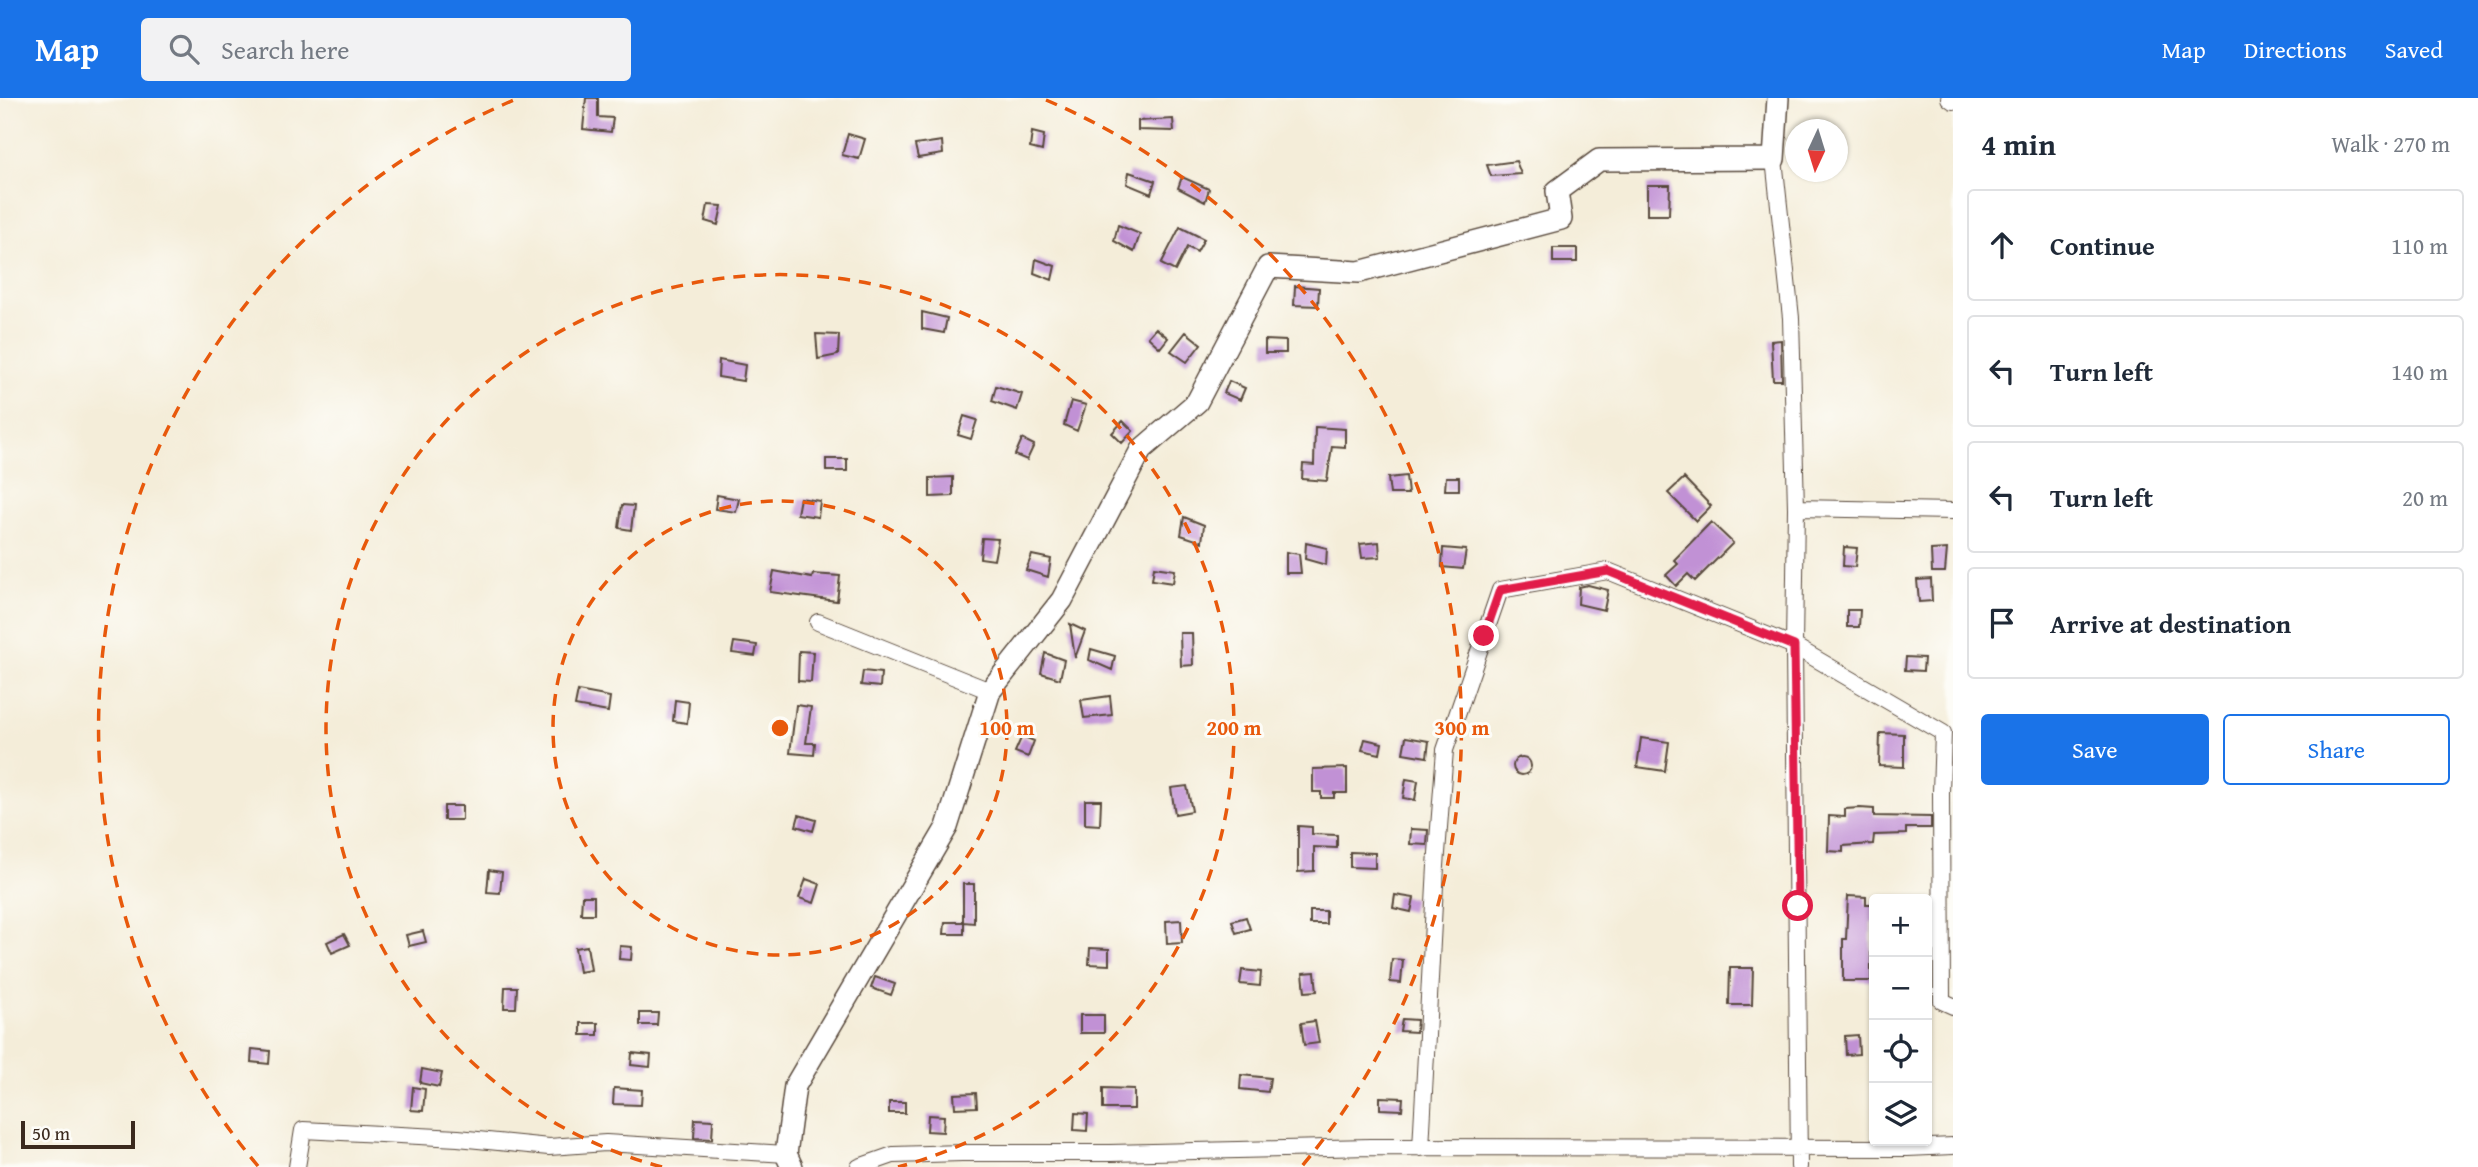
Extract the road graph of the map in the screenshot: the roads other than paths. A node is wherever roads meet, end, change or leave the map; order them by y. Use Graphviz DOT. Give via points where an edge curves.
graph roads {
  1 [pos="1777,98"];
  2 [pos="1774,159"];
  3 [pos="1796,508"];
  4 [pos="1953,511"];
  5 [pos="818,622"];
  6 [pos="1794,646"];
  7 [pos="990,691"];
  8 [pos="1948,733"];
  9 [pos="1947,853"];
  10 [pos="1953,1006"];
  11 [pos="1953,1146"];
  12 [pos="1421,1148"];
  13 [pos="1799,1148"];
  14 [pos="789,1161"];
  15 [pos="297,1167"];
  16 [pos="859,1167"];
  17 [pos="1799,1167"];
  1 -- 2 [label="street"];
  2 -- 3 [label="street" via="1791,318"];
  2 -- 7 [label="street" via="1599,160 1557,191 1561,219 1359,272 1268,267 1197,402 1141,450 1062,600"];
  3 -- 4 [label="street"];
  3 -- 6 [label="street"];
  5 -- 7 [label="street"];
  6 -- 8 [label="street"];
  6 -- 12 [label="street" via="1608,571 1500,590 1445,750"];
  6 -- 13 [label="street"];
  7 -- 14 [label="street" via="947,827 795,1086"];
  8 -- 9 [label="street"];
  9 -- 10 [label="street" via="1942,1001"];
  11 -- 13 [label="street"];
  12 -- 13 [label="street"];
  12 -- 16 [label="street" via="893,1155"];
  13 -- 17 [label="street"];
  14 -- 15 [label="street" via="606,1143 549,1147 303,1130"];
}
